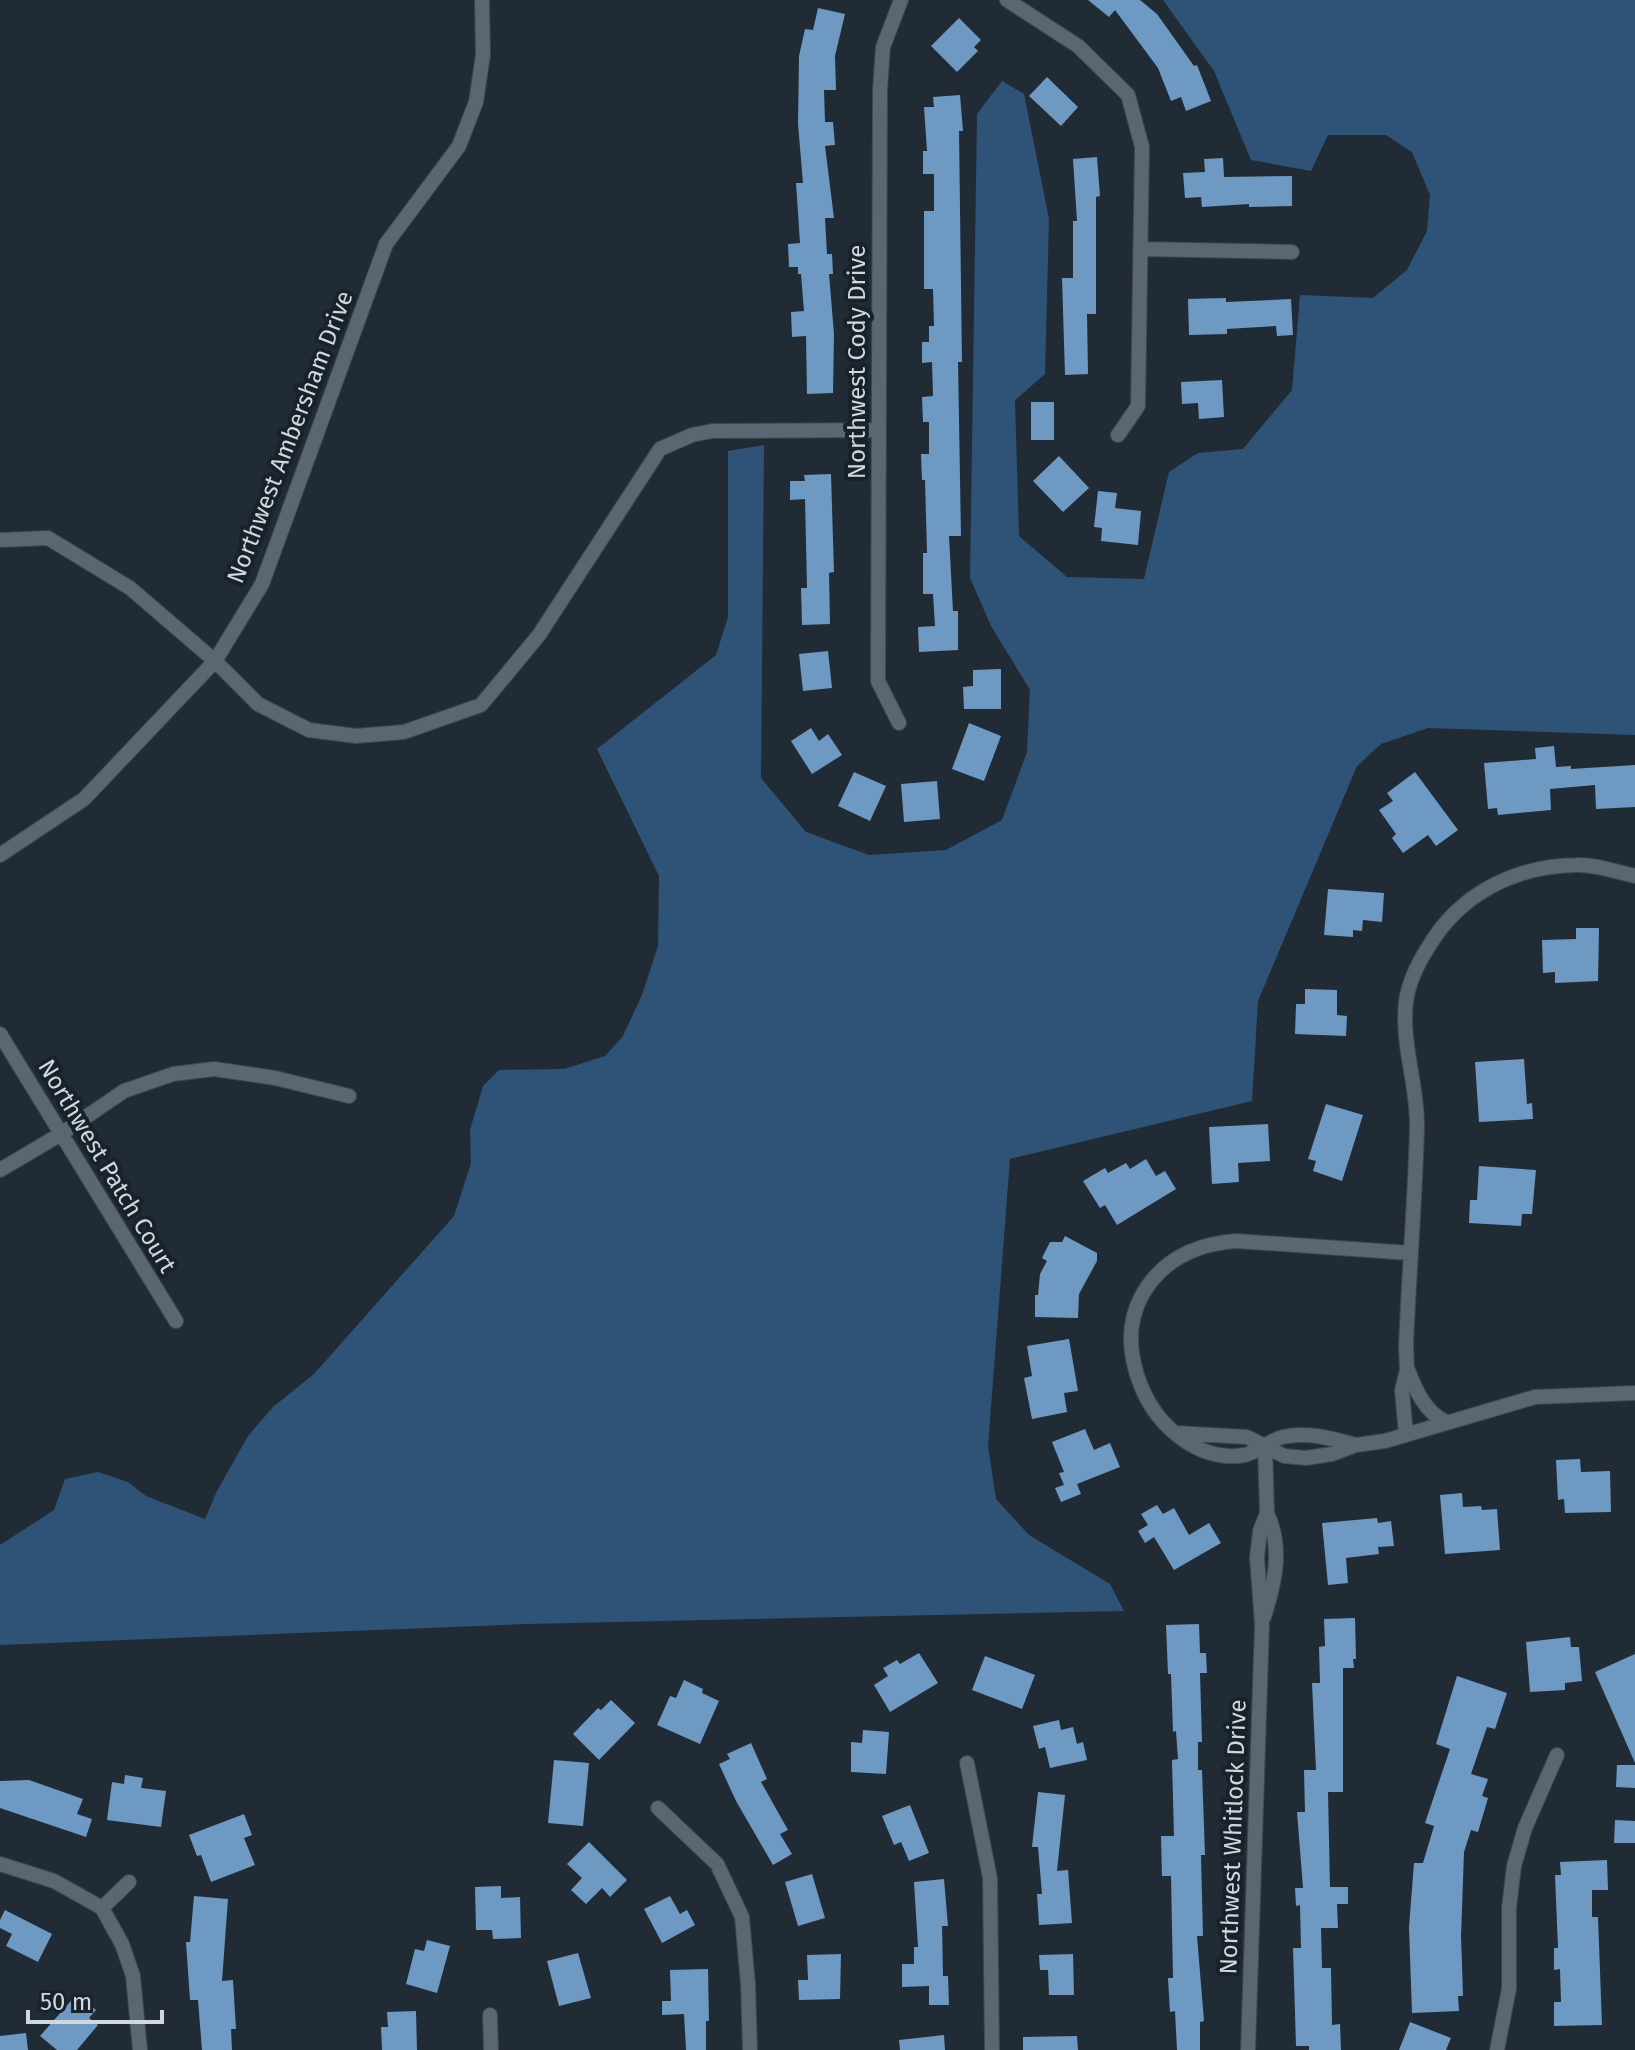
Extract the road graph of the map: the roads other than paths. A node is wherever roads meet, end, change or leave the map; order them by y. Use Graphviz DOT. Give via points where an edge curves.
graph roads {
  1 [pos="482,0"];
  2 [pos="901,0"];
  3 [pos="1007,0"];
  4 [pos="1140,249"];
  5 [pos="1292,252"];
  6 [pos="878,430"];
  7 [pos="1118,435"];
  8 [pos="0,540"];
  9 [pos="215,661"];
  10 [pos="899,723"];
  11 [pos="0,855"];
  12 [pos="1635,876"];
  13 [pos="0,1034"];
  14 [pos="349,1096"];
  15 [pos="61,1134"];
  16 [pos="0,1170"];
  17 [pos="1410,1253"];
  18 [pos="176,1321"];
  19 [pos="1407,1370"];
  20 [pos="1635,1393"];
  21 [pos="1446,1422"];
  22 [pos="1175,1433"];
  23 [pos="1406,1435"];
  24 [pos="1265,1445"];
  25 [pos="1356,1445"];
  26 [pos="1557,1755"];
  27 [pos="967,1763"];
  28 [pos="658,1808"];
  29 [pos="0,1864"];
  30 [pos="129,1882"];
  31 [pos="102,1908"];
  32 [pos="490,2015"];
  33 [pos="140,2050"];
  34 [pos="491,2050"];
  35 [pos="750,2050"];
  36 [pos="992,2050"];
  37 [pos="1248,2050"];
  38 [pos="1497,2050"];
  1 -- 9 [label="street, Northwest Ambersham Drive" via="483,55 476,102 459,146 386,244 262,584"];
  2 -- 6 [label="street, Northwest Cody Drive" via="883,47 880,90"];
  3 -- 4 [label="street" via="1078,46 1128,95 1142,147"];
  4 -- 5 [label="street"];
  4 -- 7 [label="street" via="1138,406"];
  6 -- 9 [label="street" via="712,431 660,449 539,635 481,705 468,710 404,732 356,736 309,730 258,704"];
  6 -- 10 [label="street, Northwest Cody Drive" via="878,681"];
  8 -- 9 [label="street" via="48,538 130,588"];
  9 -- 11 [label="street, Northwest Ambersham Drive" via="84,799"];
  12 -- 17 [label="street" via="1579,864 1510,877 1462,905 1420,960 1406,1000 1405,1045 1417,1123"];
  13 -- 15 [label="street, Northwest Patch Court"];
  14 -- 15 [label="street" via="214,1069 173,1074 124,1091"];
  15 -- 16 [label="street"];
  15 -- 18 [label="street, Northwest Patch Court"];
  17 -- 19 [label="street"];
  17 -- 22 [label="street" via="1236,1241 1191,1250 1173,1261 1137,1306 1130,1345 1145,1396"];
  19 -- 21 [label="street" via="1435,1417"];
  19 -- 23 [label="street" via="1402,1390"];
  20 -- 21 [label="street" via="1535,1397"];
  21 -- 23 [label="street"];
  22 -- 24 [label="street" via="1232,1434"];
  22 -- 24 [label="street" via="1196,1449 1226,1456 1247,1455"];
  23 -- 25 [label="street"];
  24 -- 25 [label="street" via="1284,1436 1306,1436"];
  24 -- 25 [label="street" via="1284,1456 1306,1458"];
  24 -- 37 [label="street, Northwest Whitlock Drive" via="1267,1513 1257,1557 1262,1625"];
  26 -- 38 [label="street" via="1514,1866 1509,1989"];
  27 -- 36 [label="street" via="990,1878"];
  28 -- 35 [label="street" via="717,1864 742,1917"];
  29 -- 31 [label="street" via="54,1881"];
  30 -- 31 [label="street"];
  31 -- 33 [label="street" via="133,1976"];
  32 -- 34 [label="street"];
}
